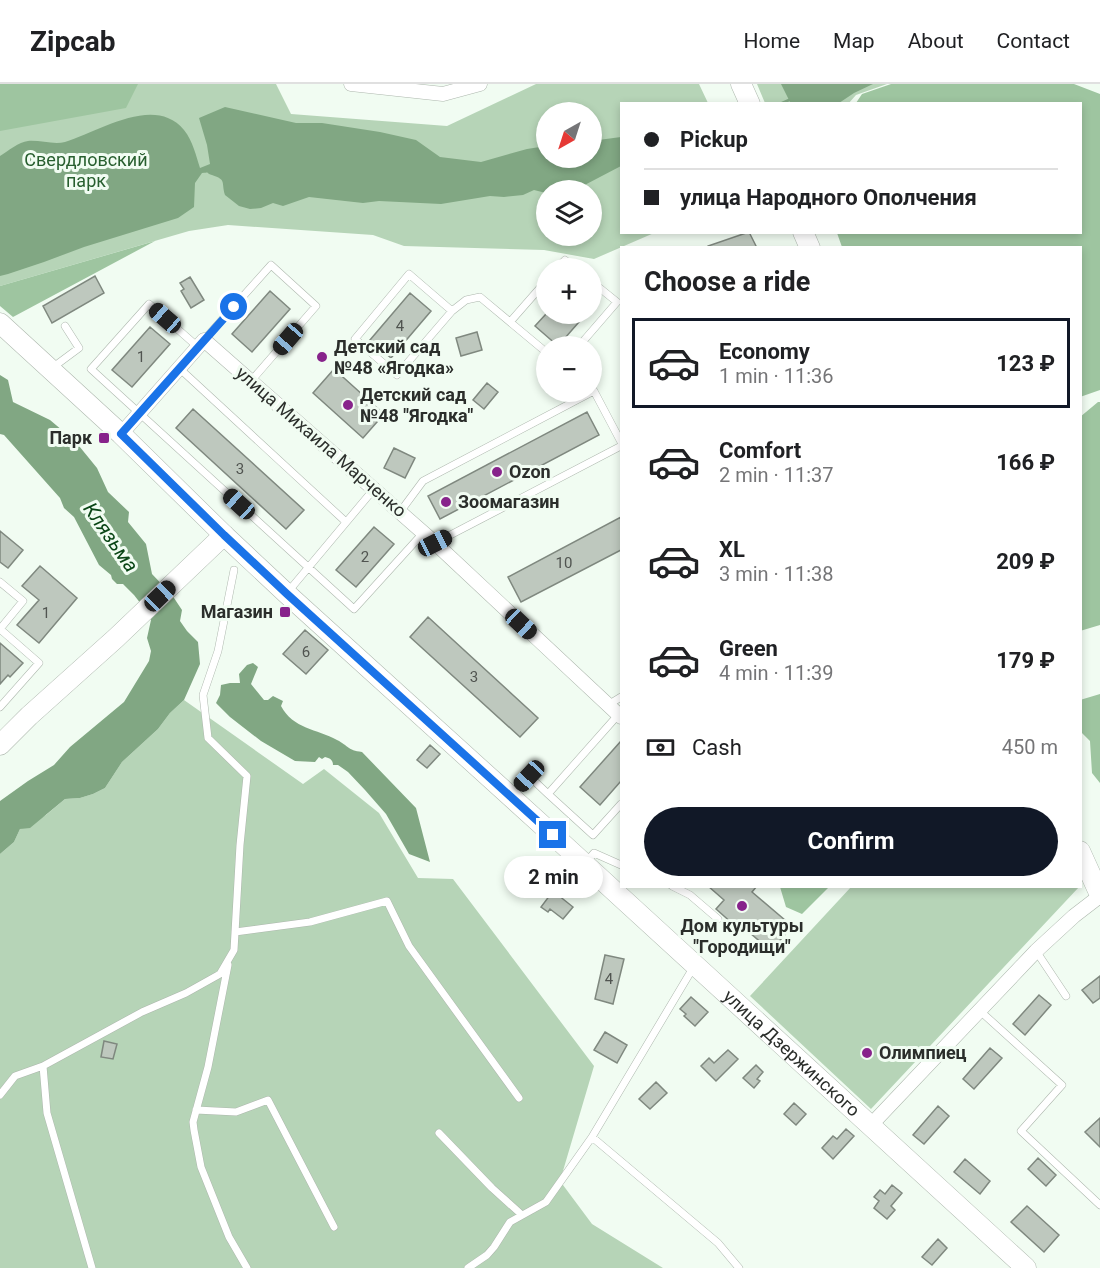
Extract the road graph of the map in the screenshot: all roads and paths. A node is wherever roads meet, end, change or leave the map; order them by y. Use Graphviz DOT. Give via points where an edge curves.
graph roads {
  1 [pos="351,84"];
  2 [pos="480,84"];
  3 [pos="741,84"];
  4 [pos="749,102"];
  5 [pos="602,290"];
  6 [pos="536,292"];
  7 [pos="452,311"];
  8 [pos="602,319"];
  9 [pos="510,322"];
  10 [pos="0,323"];
  11 [pos="598,324"];
  12 [pos="65,326"];
  13 [pos="588,336"];
  14 [pos="201,343"];
  15 [pos="536,343"];
  16 [pos="179,368"];
  17 [pos="50,369"];
  18 [pos="251,381"];
  19 [pos="570,402"];
  20 [pos="598,402"];
  21 [pos="140,413"];
  22 [pos="121,434"];
  23 [pos="620,442"];
  24 [pos="620,445"];
  25 [pos="374,489"];
  26 [pos="400,512"];
  27 [pos="346,522"];
  28 [pos="423,533"];
  29 [pos="224,535"];
  30 [pos="435,543"];
  31 [pos="308,568"];
  32 [pos="234,570"];
  33 [pos="0,582"];
  34 [pos="287,594"];
  35 [pos="0,629"];
  36 [pos="620,698"];
  37 [pos="606,705"];
  38 [pos="0,707"];
  39 [pos="620,716"];
  40 [pos="0,744"];
  41 [pos="548,794"];
  42 [pos="511,796"];
  43 [pos="620,805"];
  44 [pos="1082,855"];
  45 [pos="585,864"];
  46 [pos="620,865"];
  47 [pos="676,888"];
  48 [pos="1100,895"];
  49 [pos="718,919"];
  50 [pos="235,932"];
  51 [pos="1036,951"];
  52 [pos="229,960"];
  53 [pos="695,964"];
  54 [pos="1066,996"];
  55 [pos="979,1010"];
  56 [pos="43,1066"];
  57 [pos="0,1095"];
  58 [pos="519,1098"];
  59 [pos="196,1110"];
  60 [pos="871,1125"];
  61 [pos="439,1133"];
  62 [pos="591,1137"];
  63 [pos="1100,1205"];
  64 [pos="522,1215"];
  65 [pos="334,1227"];
  66 [pos="92,1268"];
  67 [pos="247,1268"];
  68 [pos="468,1268"];
  69 [pos="739,1268"];
  70 [pos="1026,1268"];
  1 -- 2 [label="street" via="443,94"];
  3 -- 4 [label="street"];
  5 -- 8 [label="lane" via="617,302"];
  6 -- 9 [label="lane"];
  7 -- 7 [label="lane" via="397,375 355,339 409,274"];
  7 -- 9 [label="lane" via="466,300 480,297"];
  9 -- 15 [label="lane"];
  10 -- 17 [label="street, улица Дзержинского"];
  11 -- 13 [label="lane"];
  12 -- 17 [label="lane" via="79,348"];
  14 -- 16 [label="street"];
  14 -- 18 [label="street, улица Михаила Марченко"];
  14 -- 18 [label="lane" via="272,265 316,306"];
  14 -- 21 [label="lane" via="149,304 91,369"];
  16 -- 21 [label="street"];
  16 -- 27 [label="lane"];
  17 -- 22 [label="street, улица Дзержинского"];
  18 -- 25 [label="street, улица Михаила Марченко"];
  19 -- 26 [label="lane" via="423,481"];
  20 -- 23 [label="lane"];
  21 -- 22 [label="street"];
  21 -- 31 [label="lane"];
  22 -- 29 [label="street, улица Дзержинского"];
  24 -- 30 [label="lane"];
  25 -- 26 [label="street, улица Михаила Марченко"];
  25 -- 27 [label="lane"];
  26 -- 28 [label="street, улица Михаила Марченко"];
  27 -- 31 [label="lane"];
  28 -- 30 [label="street, улица Михаила Марченко"];
  28 -- 31 [label="lane" via="354,609"];
  29 -- 34 [label="street, улица Дзержинского"];
  29 -- 40 [label="street"];
  30 -- 37 [label="street, улица Михаила Марченко"];
  31 -- 34 [label="lane"];
  32 -- 50 [label="lane" via="218,651 203,695 208,738 248,776"];
  33 -- 35 [label="lane" via="23,601"];
  34 -- 42 [label="street, улица Дзержинского"];
  35 -- 38 [label="lane" via="39,663"];
  36 -- 37 [label="lane"];
  37 -- 39 [label="street, улица Михаила Марченко"];
  39 -- 41 [label="lane"];
  41 -- 42 [label="lane" via="529,776"];
  41 -- 43 [label="lane" via="593,835"];
  42 -- 45 [label="street, улица Дзержинского"];
  44 -- 48 [label="street"];
  45 -- 46 [label="lane" via="594,853"];
  45 -- 53 [label="street, улица Дзержинского"];
  47 -- 49 [label="lane"];
  48 -- 51 [label="street"];
  50 -- 52 [label="lane"];
  50 -- 58 [label="lane" via="310,922 387,901 409,946"];
  51 -- 54 [label="lane"];
  51 -- 55 [label="street"];
  52 -- 56 [label="lane" via="220,974"];
  52 -- 59 [label="lane"];
  53 -- 60 [label="street, улица Дзержинского"];
  53 -- 62 [label="lane"];
  55 -- 60 [label="street"];
  55 -- 63 [label="lane" via="1062,1085 1021,1131"];
  56 -- 57 [label="lane" via="15,1076"];
  56 -- 66 [label="lane" via="47,1113"];
  59 -- 65 [label="lane" via="236,1112 268,1100"];
  59 -- 67 [label="lane" via="194,1130 201,1167 229,1237"];
  60 -- 70 [label="street, улица Дзержинского"];
  61 -- 64 [label="lane"];
  62 -- 64 [label="lane" via="546,1202"];
  62 -- 69 [label="lane" via="718,1243"];
  64 -- 68 [label="lane" via="510,1222 487,1255"];
}
